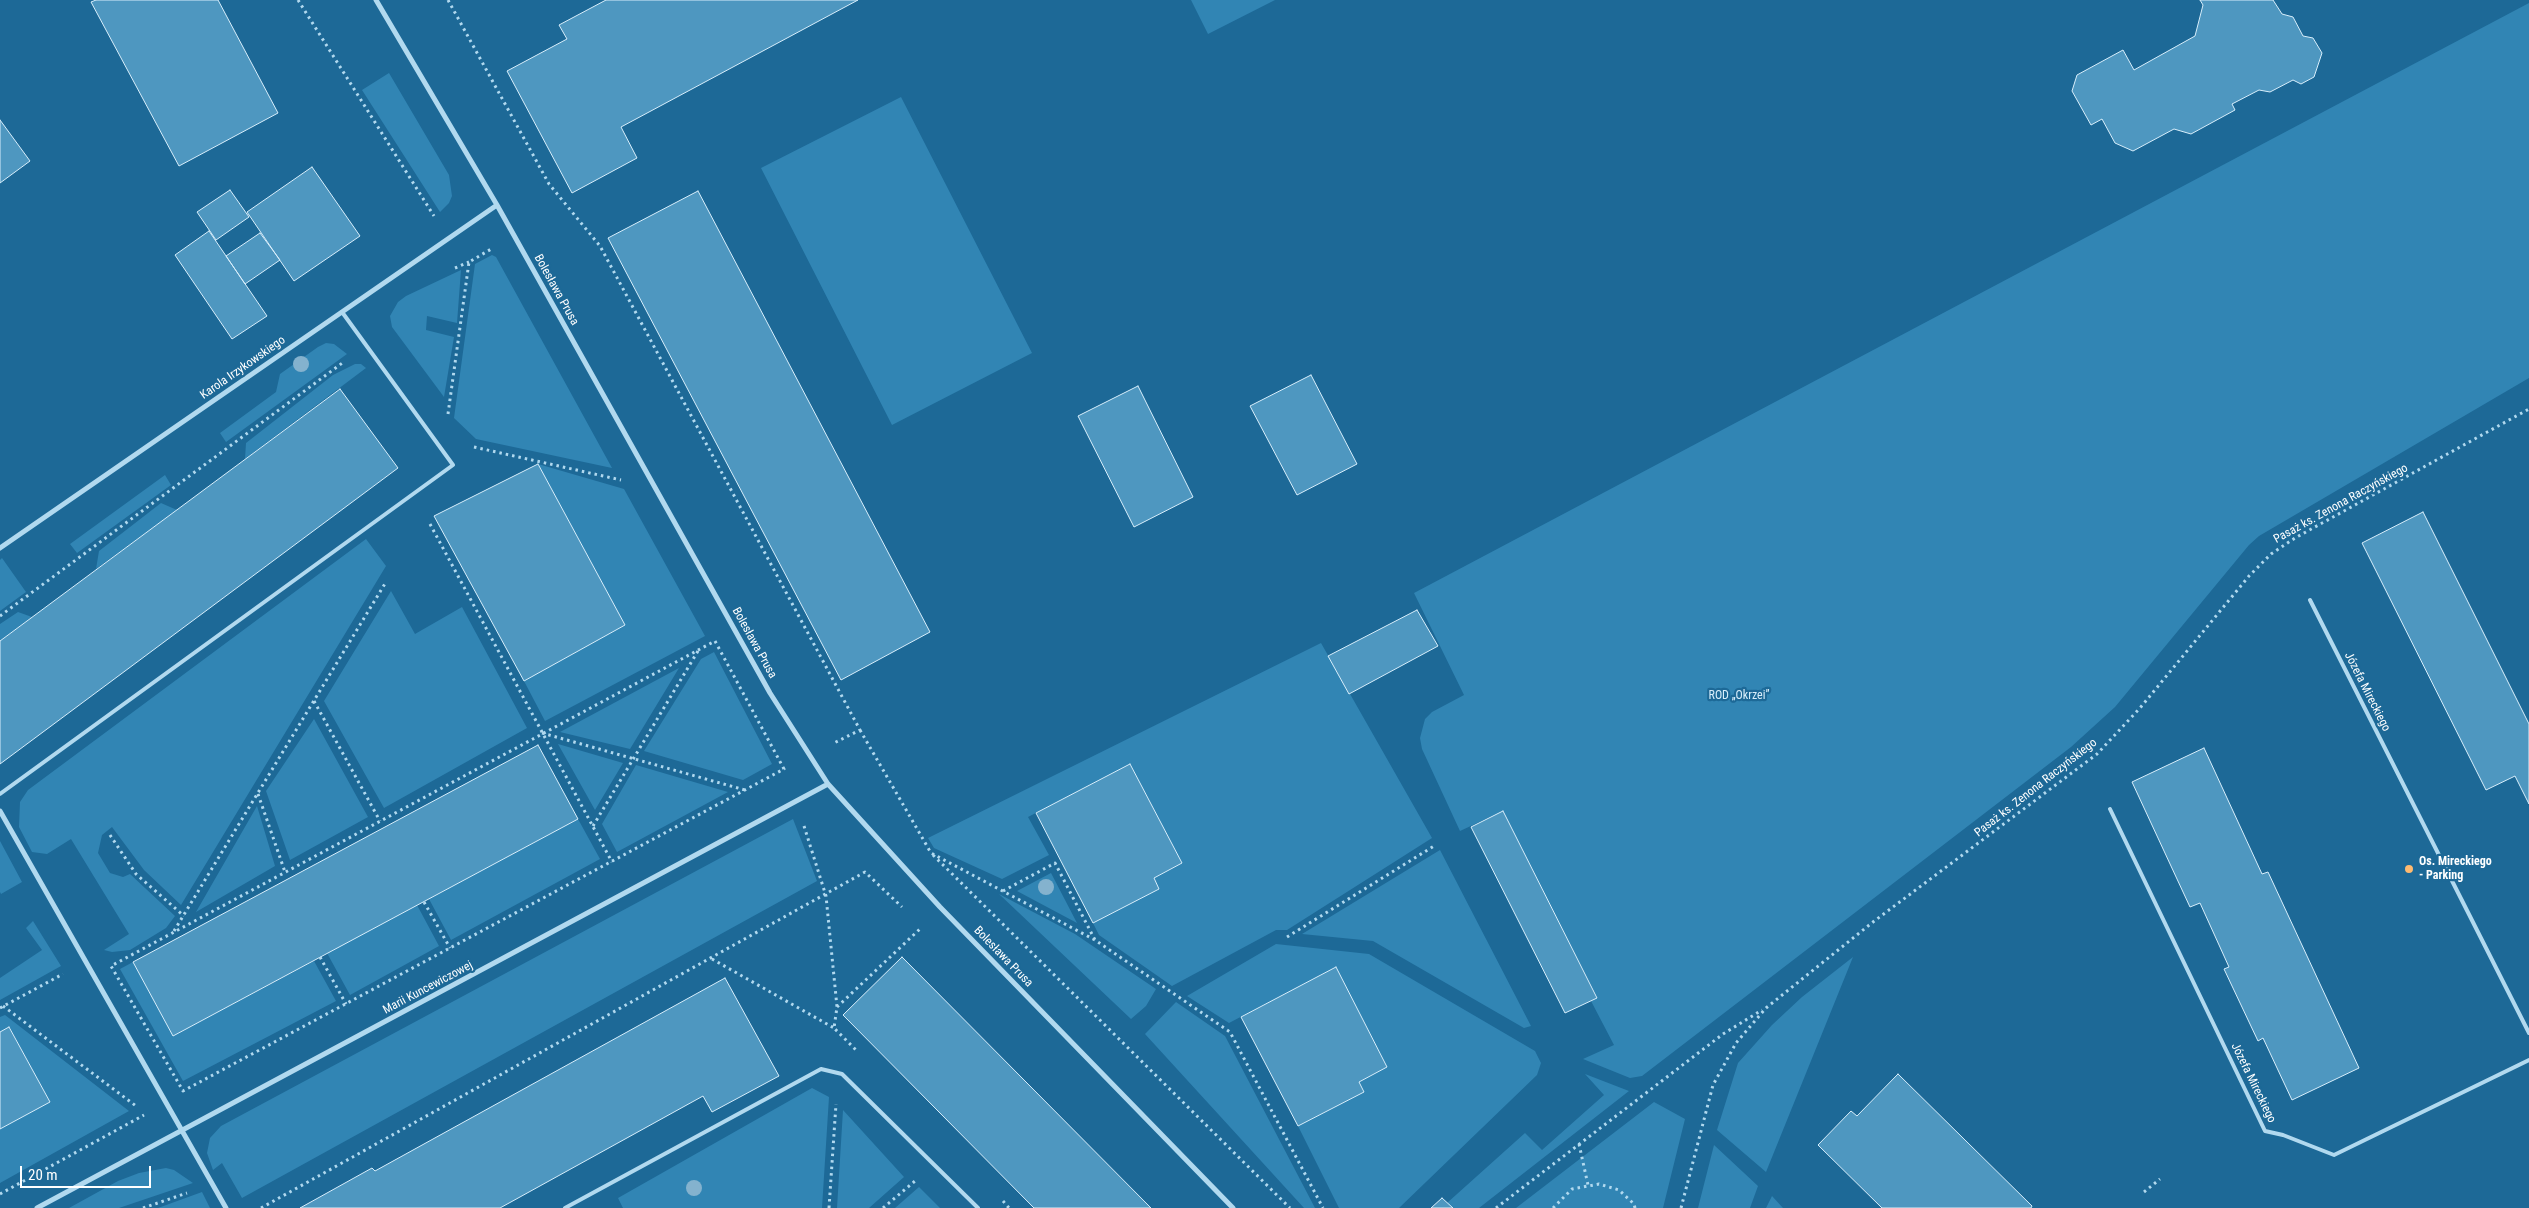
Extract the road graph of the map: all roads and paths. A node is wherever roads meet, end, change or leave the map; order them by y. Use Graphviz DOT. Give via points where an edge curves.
graph roads {
  1 [pos="298,0"];
  2 [pos="376,0"];
  3 [pos="448,0"];
  4 [pos="497,206"];
  5 [pos="434,216"];
  6 [pos="500,251"];
  7 [pos="469,262"];
  8 [pos="451,270"];
  9 [pos="342,312"];
  10 [pos="352,356"];
  11 [pos="2529,409"];
  12 [pos="442,411"];
  13 [pos="468,441"];
  14 [pos="622,473"];
  15 [pos="430,524"];
  16 [pos="0,548"];
  17 [pos="386,582"];
  18 [pos="2310,600"];
  19 [pos="0,616"];
  20 [pos="710,632"];
  21 [pos="715,640"];
  22 [pos="698,650"];
  23 [pos="314,701"];
  24 [pos="860,730"];
  25 [pos="542,733"];
  26 [pos="824,748"];
  27 [pos="633,758"];
  28 [pos="828,784"];
  29 [pos="746,790"];
  30 [pos="0,794"];
  31 [pos="258,794"];
  32 [pos="2110,809"];
  33 [pos="0,811"];
  34 [pos="801,819"];
  35 [pos="380,821"];
  36 [pos="593,826"];
  37 [pos="110,835"];
  38 [pos="1434,846"];
  39 [pos="931,853"];
  40 [pos="612,862"];
  41 [pos="285,872"];
  42 [pos="1003,891"];
  43 [pos="826,896"];
  44 [pos="424,902"];
  45 [pos="904,909"];
  46 [pos="184,916"];
  47 [pos="917,922"];
  48 [pos="173,932"];
  49 [pos="1287,937"];
  50 [pos="1095,940"];
  51 [pos="450,948"];
  52 [pos="320,957"];
  53 [pos="712,958"];
  54 [pos="67,972"];
  55 [pos="346,1004"];
  56 [pos="1,1007"];
  57 [pos="837,1007"];
  58 [pos="1766,1008"];
  59 [pos="834,1028"];
  60 [pos="2529,1033"];
  61 [pos="862,1056"];
  62 [pos="2529,1060"];
  63 [pos="836,1098"];
  64 [pos="151,1111"];
  65 [pos="146,1114"];
  66 [pos="182,1132"];
  67 [pos="1579,1144"];
  68 [pos="2160,1179"];
  69 [pos="916,1180"];
  70 [pos="1588,1185"];
  71 [pos="189,1192"];
  72 [pos="2144,1192"];
  73 [pos="0,1194"];
  74 [pos="997,1195"];
  75 [pos="37,1208"];
  76 [pos="143,1208"];
  77 [pos="226,1208"];
  78 [pos="261,1208"];
  79 [pos="565,1208"];
  80 [pos="829,1208"];
  81 [pos="883,1208"];
  82 [pos="978,1208"];
  83 [pos="1009,1208"];
  84 [pos="1233,1208"];
  85 [pos="1290,1208"];
  86 [pos="1323,1208"];
  87 [pos="1496,1208"];
  88 [pos="1553,1208"];
  89 [pos="1635,1208"];
  90 [pos="1681,1208"];
  1 -- 5 [label="path"];
  2 -- 4 [label="street, Bolesława Prusa"];
  3 -- 24 [label="path" via="549,184 600,246"];
  4 -- 9 [label="street, Karola Irzykowskiego"];
  4 -- 28 [label="street, Bolesława Prusa" via="770,693"];
  6 -- 7 [label="path" via="489,249"];
  7 -- 8 [label="path"];
  7 -- 12 [label="path" via="448,419"];
  9 -- 16 [label="street, Karola Irzykowskiego"];
  9 -- 30 [label="lane" via="453,465"];
  10 -- 19 [label="path"];
  11 -- 58 [label="path, Pasaż ks. Zenona Raczyńskiego" via="2271,554 2097,754 1843,945"];
  13 -- 14 [label="path" via="474,448 627,482"];
  15 -- 25 [label="path"];
  17 -- 23 [label="path"];
  18 -- 60 [label="lane, Józefa Mireckiego"];
  20 -- 21 [label="path"];
  21 -- 22 [label="path"];
  21 -- 29 [label="path" via="784,769"];
  22 -- 25 [label="path"];
  22 -- 27 [label="path"];
  23 -- 31 [label="path"];
  23 -- 35 [label="path"];
  24 -- 26 [label="path"];
  24 -- 39 [label="path"];
  25 -- 27 [label="path"];
  25 -- 35 [label="path"];
  25 -- 36 [label="path"];
  27 -- 29 [label="path"];
  27 -- 36 [label="path"];
  28 -- 66 [label="street, Marii Kuncewiczowej"];
  28 -- 84 [label="street, Bolesława Prusa" via="940,907"];
  29 -- 40 [label="path"];
  31 -- 41 [label="path"];
  31 -- 46 [label="path"];
  32 -- 62 [label="lane, Józefa Mireckiego" via="2265,1131 2334,1155"];
  33 -- 66 [label="street"];
  34 -- 43 [label="path"];
  35 -- 41 [label="path"];
  36 -- 40 [label="path"];
  37 -- 46 [label="path" via="136,874"];
  38 -- 49 [label="path"];
  39 -- 42 [label="path"];
  39 -- 85 [label="path"];
  40 -- 51 [label="path"];
  41 -- 48 [label="path"];
  42 -- 50 [label="path"];
  42 -- 50 [label="path" via="1056,863"];
  43 -- 45 [label="path" via="865,872"];
  43 -- 53 [label="path"];
  43 -- 57 [label="path"];
  44 -- 51 [label="path"];
  46 -- 48 [label="path"];
  47 -- 57 [label="path" via="923,928"];
  48 -- 55 [label="path" via="111,966 183,1091"];
  50 -- 86 [label="path" via="1230,1032"];
  51 -- 55 [label="path"];
  52 -- 55 [label="path"];
  53 -- 59 [label="path"];
  53 -- 78 [label="path"];
  54 -- 56 [label="path"];
  56 -- 65 [label="path"];
  57 -- 59 [label="path"];
  58 -- 67 [label="path" via="1724,1034"];
  58 -- 90 [label="path, Pasaż ks. Zenona Raczyńskiego" via="1736,1043 1713,1085"];
  59 -- 61 [label="path"];
  63 -- 80 [label="path"];
  64 -- 65 [label="path"];
  65 -- 73 [label="path"];
  66 -- 75 [label="street, Marii Kuncewiczowej"];
  66 -- 77 [label="street"];
  67 -- 70 [label="path"];
  67 -- 87 [label="path"];
  68 -- 72 [label="path"];
  69 -- 81 [label="path"];
  70 -- 88 [label="path" via="1572,1189"];
  70 -- 89 [label="path" via="1599,1184 1619,1190"];
  71 -- 76 [label="path"];
  74 -- 83 [label="path"];
  79 -- 82 [label="lane" via="821,1069 842,1074"];
}
